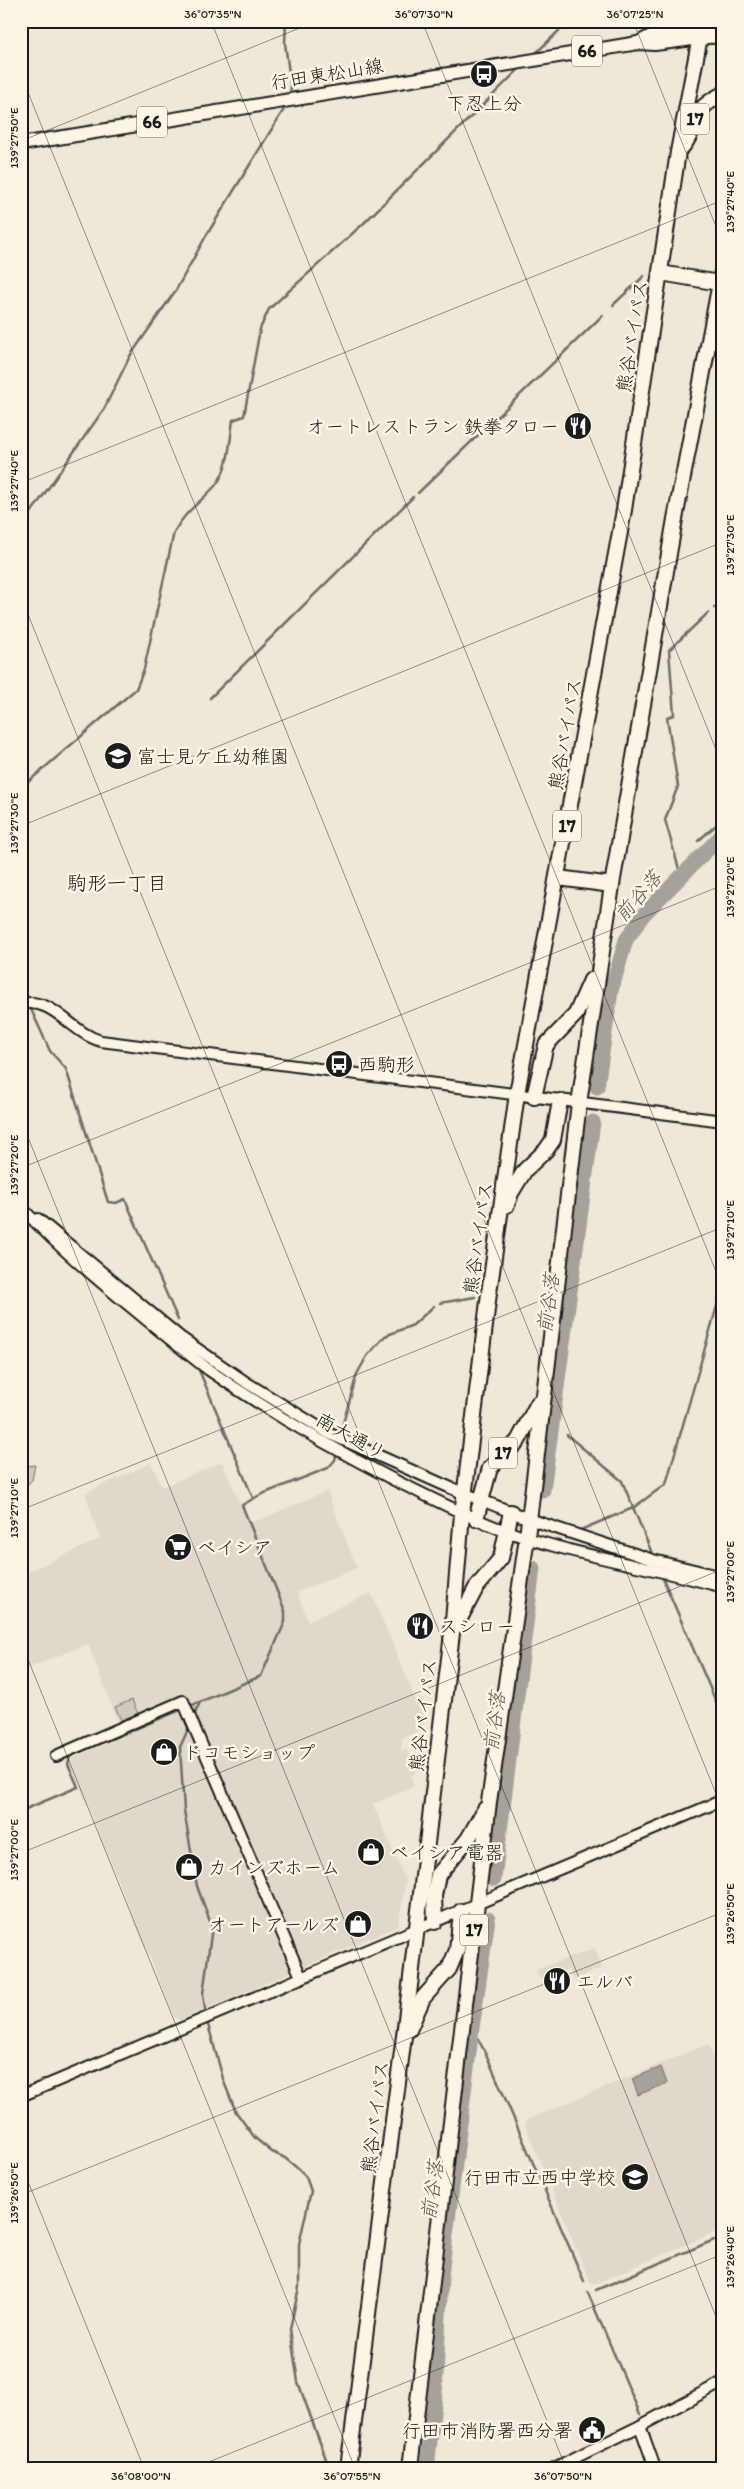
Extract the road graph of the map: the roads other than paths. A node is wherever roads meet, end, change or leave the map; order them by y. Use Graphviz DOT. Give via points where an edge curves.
graph roads {
  1 [pos="712,28"];
  2 [pos="723,94"];
  3 [pos="21,144"];
  4 [pos="678,152"];
  5 [pos="723,266"];
  6 [pos="661,273"];
  7 [pos="720,283"];
  8 [pos="558,878"];
  9 [pos="612,885"];
  10 [pos="602,946"];
  11 [pos="27,1004"];
  12 [pos="517,1094"];
  13 [pos="534,1097"];
  14 [pos="560,1101"];
  15 [pos="579,1104"];
  16 [pos="723,1121"];
  17 [pos="21,1206"];
  18 [pos="496,1244"];
  19 [pos="543,1393"];
  20 [pos="465,1493"];
  21 [pos="482,1500"];
  22 [pos="511,1512"];
  23 [pos="462,1514"];
  24 [pos="529,1518"];
  25 [pos="476,1519"];
  26 [pos="507,1531"];
  27 [pos="527,1537"];
  28 [pos="659,1566"];
  29 [pos="722,1585"];
  30 [pos="452,1633"];
  31 [pos="56,1756"];
  32 [pos="723,1800"];
  33 [pos="489,1802"];
  34 [pos="477,1905"];
  35 [pos="461,1911"];
  36 [pos="435,1922"];
  37 [pos="416,1930"];
  38 [pos="301,1978"];
  39 [pos="404,2036"];
  40 [pos="21,2096"];
  41 [pos="723,2382"];
  42 [pos="640,2426"];
  43 [pos="412,2450"];
  44 [pos="348,2468"];
  45 [pos="404,2468"];
  46 [pos="410,2468"];
  47 [pos="554,2468"];
  48 [pos="654,2468"];
  1 -- 3 [label="main road, 行田東松山線 / 66" via="655,44 638,43"];
  1 -- 4 [label="highway, 熊谷バイパス / 17"];
  2 -- 4 [label="highway, 17" via="707,102 697,113 690,137"];
  4 -- 6 [label="highway, 熊谷バイパス / 17"];
  5 -- 7 [label="highway, 17"];
  6 -- 7 [label="highway"];
  6 -- 8 [label="highway, 熊谷バイパス / 17" via="624,510"];
  7 -- 9 [label="highway, 17" via="675,519"];
  8 -- 9 [label="highway"];
  8 -- 12 [label="highway, 熊谷バイパス / 17"];
  9 -- 10 [label="highway, 17"];
  10 -- 13 [label="highway" via="583,1002 576,1014 546,1044"];
  10 -- 15 [label="highway, 17"];
  11 -- 12 [label="street" via="53,1009 80,1032 101,1041"];
  12 -- 13 [label="street"];
  12 -- 18 [label="highway, 熊谷バイパス / 17"];
  13 -- 14 [label="street"];
  14 -- 15 [label="street"];
  14 -- 18 [label="highway" via="553,1140 518,1180"];
  15 -- 16 [label="street"];
  15 -- 19 [label="highway, 17"];
  17 -- 20 [label="street, 南大通り" via="59,1234 180,1337 247,1383 335,1436"];
  17 -- 23 [label="street, 南大通り" via="51,1240 186,1352 244,1393 342,1453"];
  18 -- 20 [label="highway, 熊谷バイパス / 17"];
  19 -- 21 [label="highway, 17" via="518,1441 490,1468"];
  19 -- 24 [label="highway, 17"];
  20 -- 21 [label="street, 南大通り"];
  20 -- 23 [label="highway, 熊谷バイパス / 17"];
  21 -- 22 [label="street, 南大通り"];
  21 -- 25 [label="highway, 17"];
  22 -- 24 [label="street, 南大通り"];
  22 -- 26 [label="highway, 17"];
  23 -- 25 [label="street, 南大通り"];
  23 -- 30 [label="highway, 熊谷バイパス / 17"];
  24 -- 27 [label="highway, 17"];
  24 -- 28 [label="street, 南大通り"];
  25 -- 26 [label="street, 南大通り"];
  26 -- 27 [label="street, 南大通り"];
  26 -- 30 [label="highway, 17" via="502,1558 476,1588"];
  27 -- 28 [label="street, 南大通り" via="549,1546 616,1562"];
  27 -- 33 [label="highway, 17"];
  28 -- 29 [label="street, 南大通り"];
  30 -- 37 [label="highway, 熊谷バイパス / 17"];
  31 -- 38 [label="street" via="184,1700"];
  32 -- 34 [label="street" via="501,1892"];
  33 -- 34 [label="highway, 17"];
  33 -- 36 [label="highway, 17" via="468,1839 438,1875 434,1896"];
  34 -- 35 [label="street"];
  34 -- 43 [label="highway, 17"];
  35 -- 36 [label="street"];
  35 -- 39 [label="highway, 17" via="457,1950 449,1969 423,1998 413,2025"];
  36 -- 37 [label="street"];
  37 -- 38 [label="street"];
  37 -- 39 [label="highway, 熊谷バイパス / 17"];
  38 -- 40 [label="street"];
  39 -- 44 [label="highway, 熊谷バイパス / 17"];
  41 -- 42 [label="street"];
  42 -- 47 [label="street"];
  42 -- 48 [label="street"];
  43 -- 45 [label="highway, 17"];
  43 -- 46 [label="highway, 17"];
}
